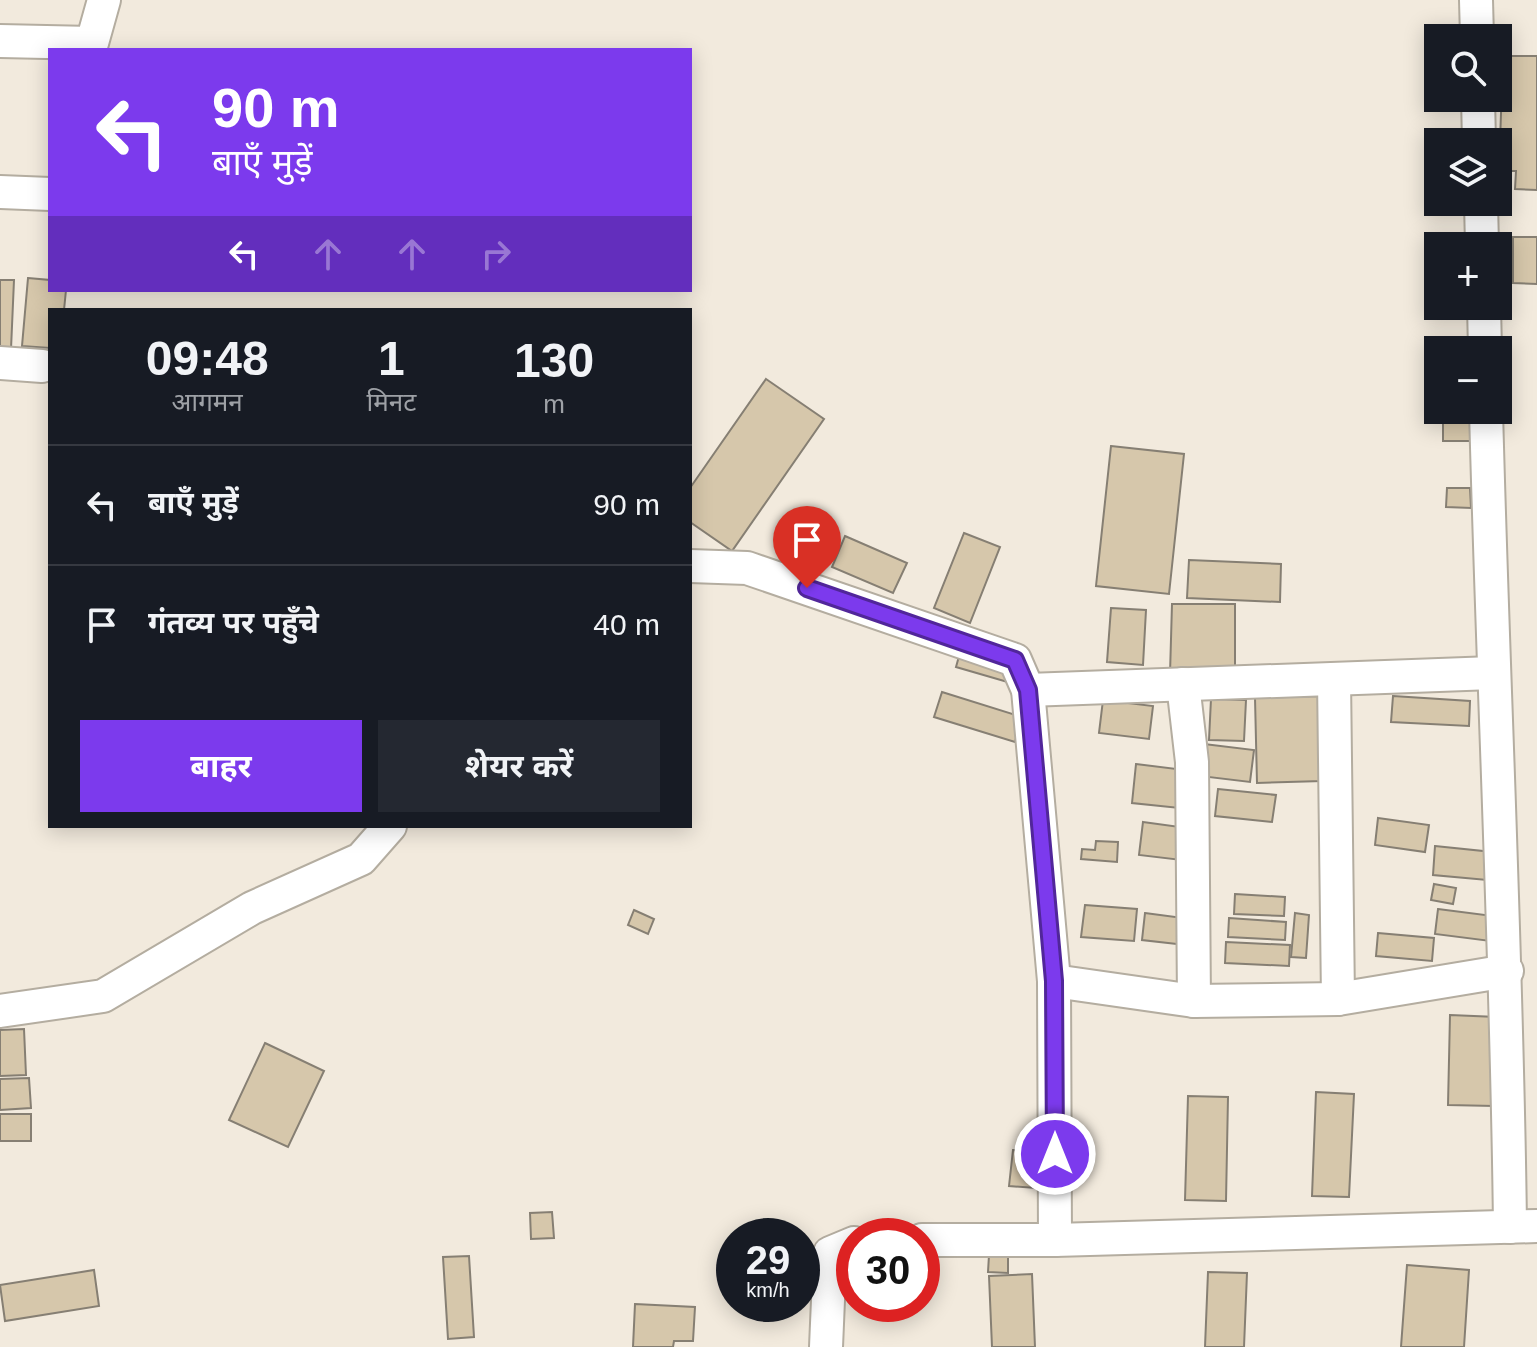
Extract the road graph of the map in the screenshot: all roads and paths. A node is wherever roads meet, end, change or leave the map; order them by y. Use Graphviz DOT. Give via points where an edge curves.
graph roads {
  1 [pos="104,0"];
  2 [pos="1476,0"];
  3 [pos="1477,24"];
  4 [pos="0,41"];
  5 [pos="0,192"];
  6 [pos="48,194"];
  7 [pos="0,363"];
  8 [pos="42,366"];
  9 [pos="1486,424"];
  10 [pos="692,566"];
  11 [pos="1493,673"];
  12 [pos="1334,679"];
  13 [pos="1183,684"];
  14 [pos="1028,690"];
  15 [pos="388,828"];
  16 [pos="1507,971"];
  17 [pos="1054,981"];
  18 [pos="1338,999"];
  19 [pos="1194,1001"];
  20 [pos="0,1011"];
  21 [pos="1524,1227"];
  22 [pos="940,1240"];
  23 [pos="1055,1240"];
  24 [pos="836,1250"];
  25 [pos="826,1347"];
  1 -- 4 [label="street" via="92,43"];
  2 -- 3 [label="street"];
  5 -- 6 [label="street"];
  7 -- 8 [label="street"];
  9 -- 11 [label="street"];
  10 -- 14 [label="street" via="747,568 1015,660"];
  11 -- 12 [label="street"];
  11 -- 16 [label="street"];
  12 -- 13 [label="street"];
  12 -- 18 [label="street"];
  13 -- 14 [label="street"];
  13 -- 19 [label="street" via="1192,762"];
  14 -- 17 [label="street"];
  15 -- 20 [label="street" via="361,859 252,908 103,996"];
  16 -- 18 [label="street"];
  16 -- 21 [label="street"];
  17 -- 19 [label="street"];
  17 -- 23 [label="street"];
  18 -- 19 [label="street"];
  21 -- 23 [label="street"];
  22 -- 23 [label="street"];
  24 -- 25 [label="street" via="830,1253"];
}
